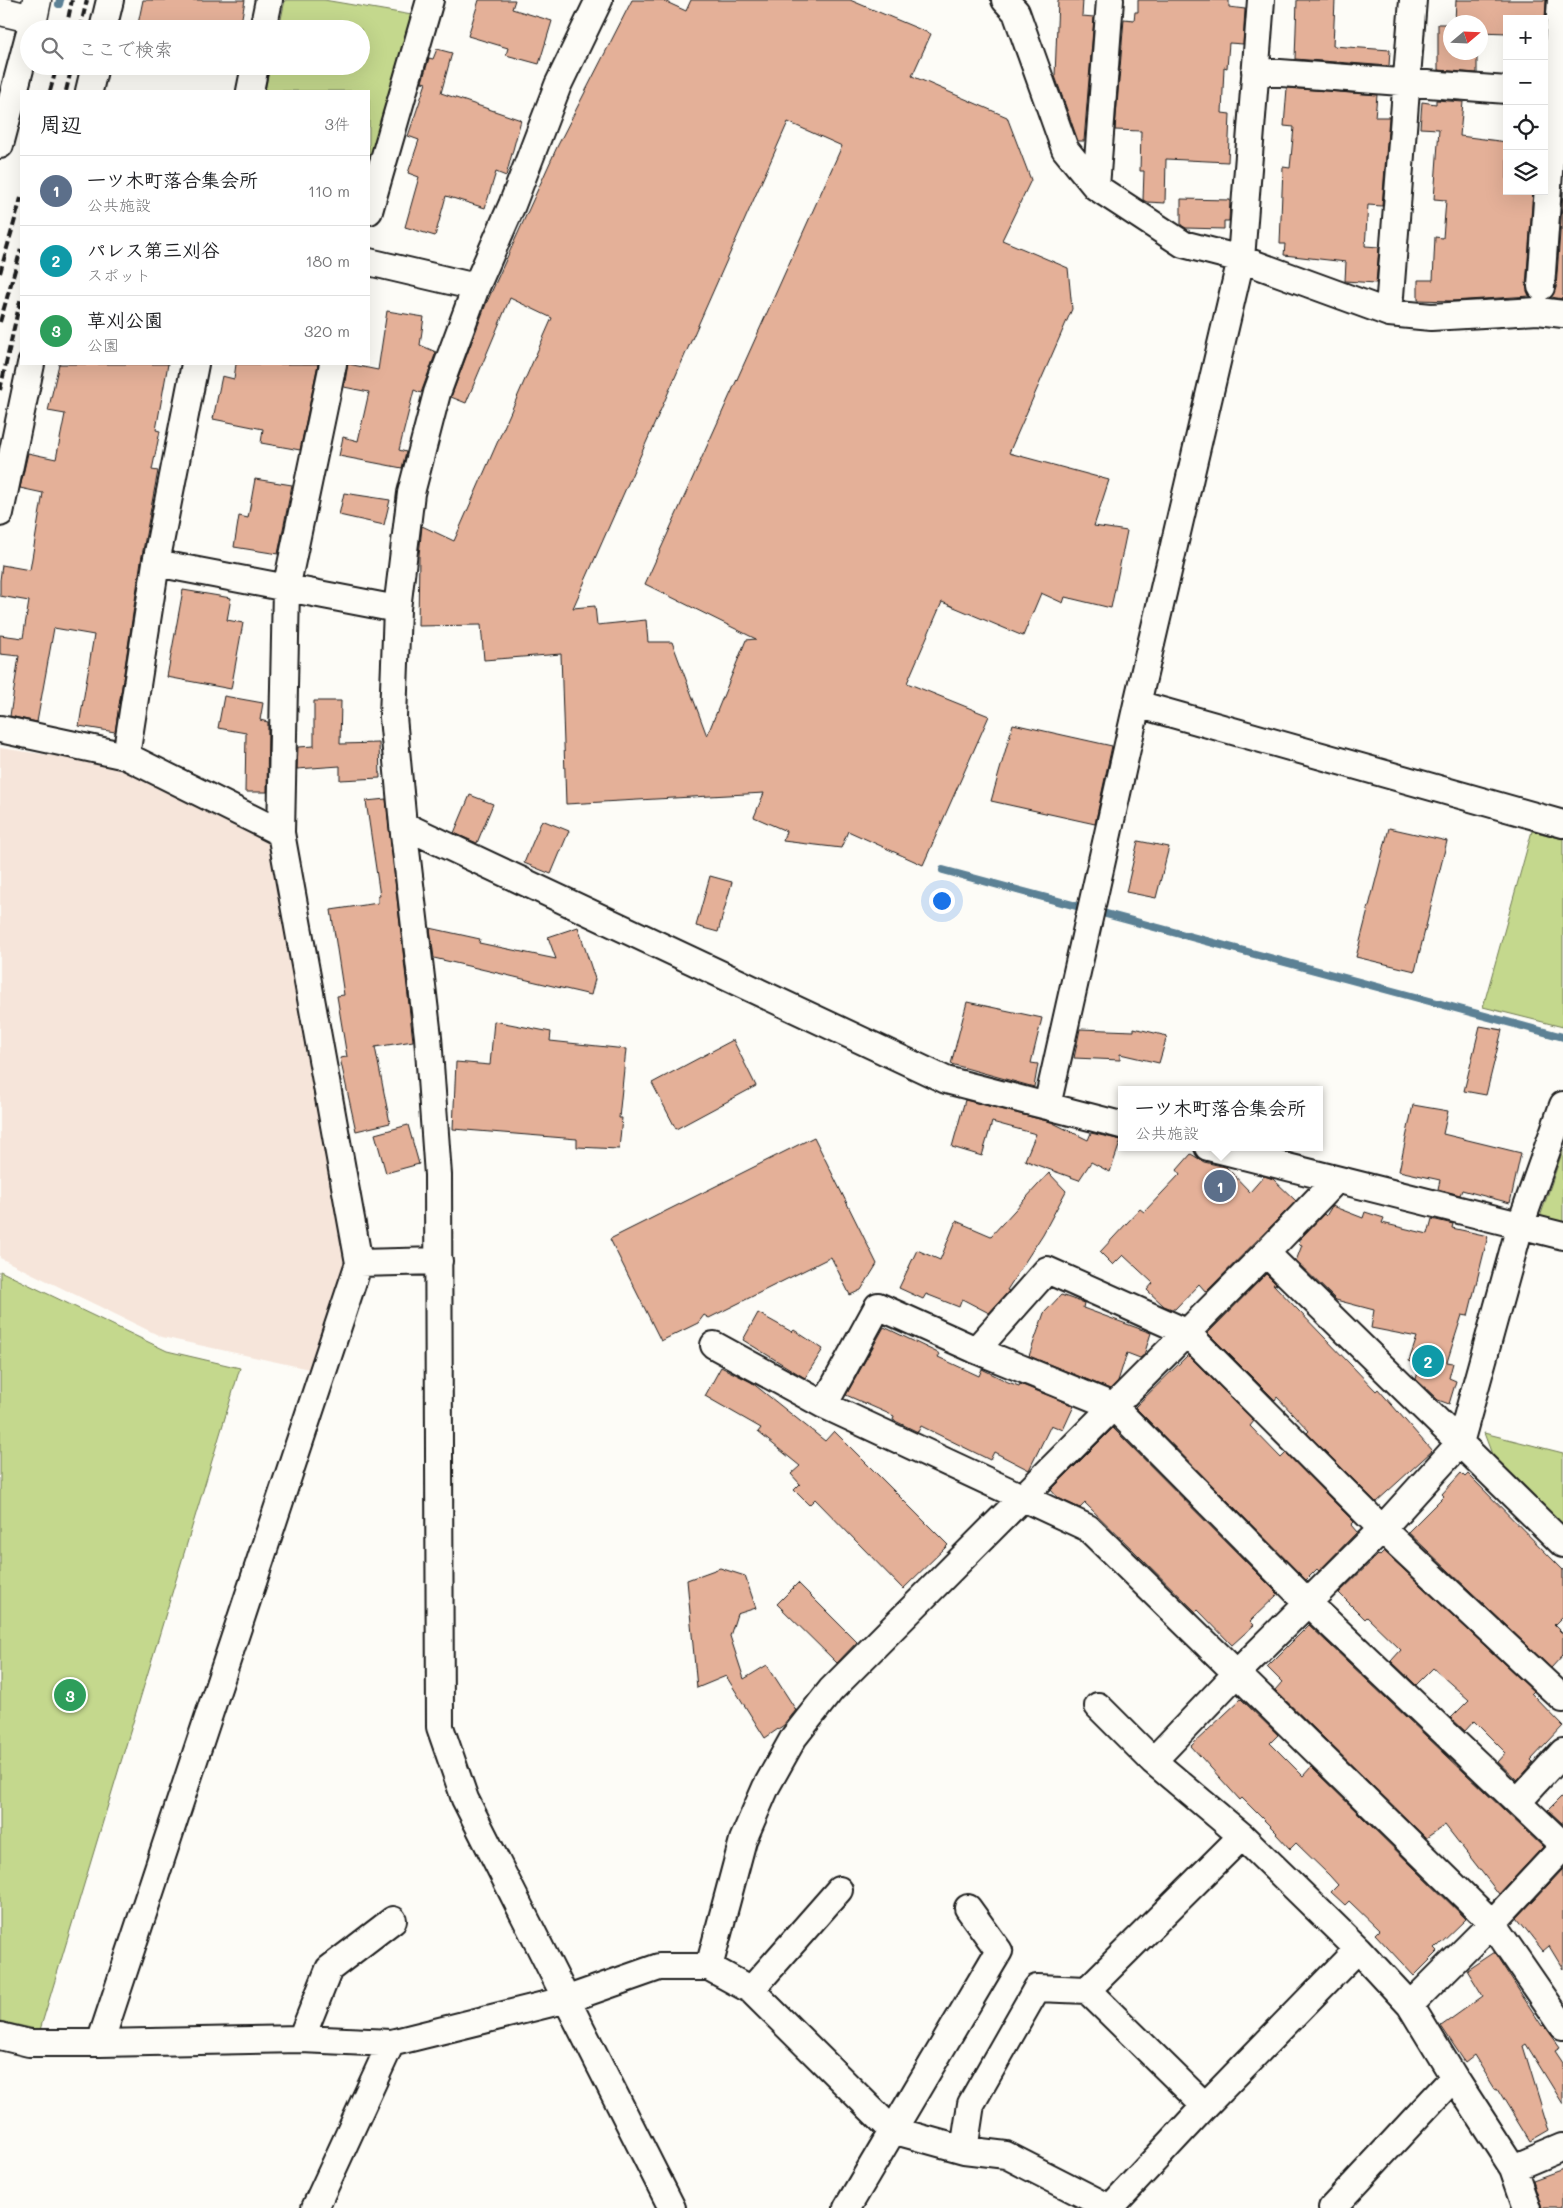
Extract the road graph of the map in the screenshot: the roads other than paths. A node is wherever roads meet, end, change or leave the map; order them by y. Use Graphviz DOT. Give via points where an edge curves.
graph roads {
  1 [pos="110,0"];
  2 [pos="269,0"];
  3 [pos="430,0"];
  4 [pos="599,0"];
  5 [pos="1005,0"];
  6 [pos="1110,0"];
  7 [pos="1261,0"];
  8 [pos="1413,0"];
  9 [pos="1562,0"];
  10 [pos="0,10"];
  11 [pos="29,20"];
  12 [pos="106,20"];
  13 [pos="265,20"];
  14 [pos="20,68"];
  15 [pos="1255,71"];
  16 [pos="93,75"];
  17 [pos="253,75"];
  18 [pos="1406,82"];
  19 [pos="89,90"];
  20 [pos="250,90"];
  21 [pos="1503,90"];
  22 [pos="1549,94"];
  23 [pos="0,145"];
  24 [pos="1096,187"];
  25 [pos="370,208"];
  26 [pos="1242,259"];
  27 [pos="370,262"];
  28 [pos="476,287"];
  29 [pos="1541,287"];
  30 [pos="1390,296"];
  31 [pos="1563,314"];
  32 [pos="30,365"];
  33 [pos="195,365"];
  34 [pos="333,365"];
  35 [pos="0,513"];
  36 [pos="156,563"];
  37 [pos="286,589"];
  38 [pos="398,610"];
  39 [pos="1137,704"];
  40 [pos="0,729"];
  41 [pos="126,756"];
  42 [pos="1563,824"];
  43 [pos="403,825"];
  44 [pos="281,833"];
  45 [pos="1563,1105"];
  46 [pos="1047,1106"];
  47 [pos="1118,1124"];
  48 [pos="1224,1151"];
  49 [pos="1336,1180"];
  50 [pos="1520,1226"];
  51 [pos="1563,1236"];
  52 [pos="1266,1253"];
  53 [pos="439,1262"];
  54 [pos="359,1263"];
  55 [pos="1186,1332"];
  56 [pos="714,1345"];
  57 [pos="976,1350"];
  58 [pos="824,1405"];
  59 [pos="1113,1406"];
  60 [pos="1460,1443"];
  61 [pos="1022,1498"];
  62 [pos="1382,1529"];
  63 [pos="1563,1544"];
  64 [pos="1308,1603"];
  65 [pos="1236,1674"];
  66 [pos="1563,1699"];
  67 [pos="1098,1706"];
  68 [pos="1563,1752"];
  69 [pos="1153,1761"];
  70 [pos="1518,1801"];
  71 [pos="1242,1836"];
  72 [pos="1563,1846"];
  73 [pos="839,1890"];
  74 [pos="968,1908"];
  75 [pos="393,1920"];
  76 [pos="1492,1923"];
  77 [pos="1358,1949"];
  78 [pos="709,1967"];
  79 [pos="751,1990"];
  80 [pos="1087,1990"];
  81 [pos="568,1999"];
  82 [pos="1410,2005"];
  83 [pos="1563,2026"];
  84 [pos="0,2036"];
  85 [pos="301,2038"];
  86 [pos="100,2043"];
  87 [pos="391,2043"];
  88 [pos="1454,2077"];
  89 [pos="1205,2106"];
  90 [pos="892,2130"];
  91 [pos="1563,2146"];
  92 [pos="964,2150"];
  93 [pos="1513,2168"];
  94 [pos="315,2208"];
  95 [pos="672,2208"];
  96 [pos="847,2208"];
  97 [pos="1332,2208"];
  98 [pos="1527,2208"];
  1 -- 12 [label="street"];
  2 -- 13 [label="street"];
  3 -- 25 [label="street"];
  4 -- 28 [label="street" via="558,85 512,205"];
  5 -- 24 [label="street" via="1016,12 1064,149"];
  6 -- 24 [label="street"];
  7 -- 15 [label="street"];
  8 -- 18 [label="street"];
  9 -- 22 [label="street"];
  10 -- 11 [label="street"];
  14 -- 23 [label="street"];
  15 -- 18 [label="street"];
  15 -- 26 [label="street"];
  16 -- 19 [label="street"];
  17 -- 20 [label="street"];
  18 -- 21 [label="street"];
  18 -- 30 [label="street"];
  22 -- 29 [label="street"];
  24 -- 26 [label="street" via="1183,244"];
  26 -- 31 [label="street" via="1389,313 1431,317 1538,311"];
  26 -- 39 [label="street"];
  27 -- 28 [label="street"];
  28 -- 38 [label="street" via="437,393 412,493"];
  32 -- 35 [label="street"];
  33 -- 36 [label="street"];
  34 -- 37 [label="street"];
  36 -- 37 [label="street"];
  36 -- 41 [label="street"];
  37 -- 38 [label="street"];
  37 -- 44 [label="street"];
  38 -- 43 [label="street" via="393,717"];
  39 -- 42 [label="street"];
  39 -- 46 [label="street"];
  40 -- 41 [label="street"];
  41 -- 44 [label="street"];
  43 -- 46 [label="street" via="946,1080"];
  43 -- 53 [label="street" via="428,1037 438,1175"];
  44 -- 54 [label="street"];
  45 -- 50 [label="street"];
  46 -- 47 [label="street"];
  48 -- 49 [label="street"];
  49 -- 50 [label="street"];
  49 -- 52 [label="street"];
  50 -- 51 [label="street"];
  50 -- 60 [label="street"];
  52 -- 55 [label="street"];
  52 -- 60 [label="street"];
  53 -- 54 [label="street"];
  53 -- 81 [label="street" via="440,1727 465,1799"];
  54 -- 86 [label="street"];
  55 -- 57 [label="street" via="1047,1270"];
  55 -- 59 [label="street"];
  55 -- 62 [label="street"];
  56 -- 58 [label="street"];
  57 -- 58 [label="street" via="878,1306"];
  57 -- 59 [label="street"];
  58 -- 61 [label="street"];
  59 -- 61 [label="street"];
  59 -- 64 [label="street"];
  60 -- 62 [label="street"];
  60 -- 63 [label="street"];
  61 -- 65 [label="street" via="1088,1528"];
  61 -- 78 [label="street" via="831,1690 794,1737 766,1787 743,1840"];
  62 -- 64 [label="street"];
  62 -- 66 [label="street"];
  64 -- 65 [label="street"];
  64 -- 70 [label="street"];
  65 -- 69 [label="street"];
  65 -- 76 [label="street"];
  67 -- 69 [label="street"];
  68 -- 70 [label="street"];
  69 -- 71 [label="street"];
  70 -- 72 [label="street"];
  71 -- 77 [label="street"];
  71 -- 80 [label="street"];
  72 -- 76 [label="street"];
  73 -- 79 [label="street"];
  74 -- 90 [label="street" via="999,1951"];
  75 -- 85 [label="street" via="329,1970"];
  76 -- 82 [label="street"];
  76 -- 83 [label="street"];
  77 -- 82 [label="street"];
  77 -- 89 [label="street"];
  78 -- 79 [label="street"];
  78 -- 81 [label="street" via="659,1967"];
  79 -- 90 [label="street"];
  80 -- 89 [label="street"];
  80 -- 92 [label="street" via="1037,1988 971,2104"];
  81 -- 87 [label="street"];
  81 -- 95 [label="street"];
  82 -- 88 [label="street"];
  84 -- 86 [label="street" via="29,2043"];
  85 -- 86 [label="street"];
  85 -- 87 [label="street"];
  87 -- 94 [label="street"];
  88 -- 93 [label="street"];
  88 -- 97 [label="street"];
  89 -- 92 [label="street" via="1110,2208 1006,2155"];
  90 -- 92 [label="street"];
  90 -- 96 [label="street"];
  91 -- 93 [label="street"];
  93 -- 98 [label="street"];
}
